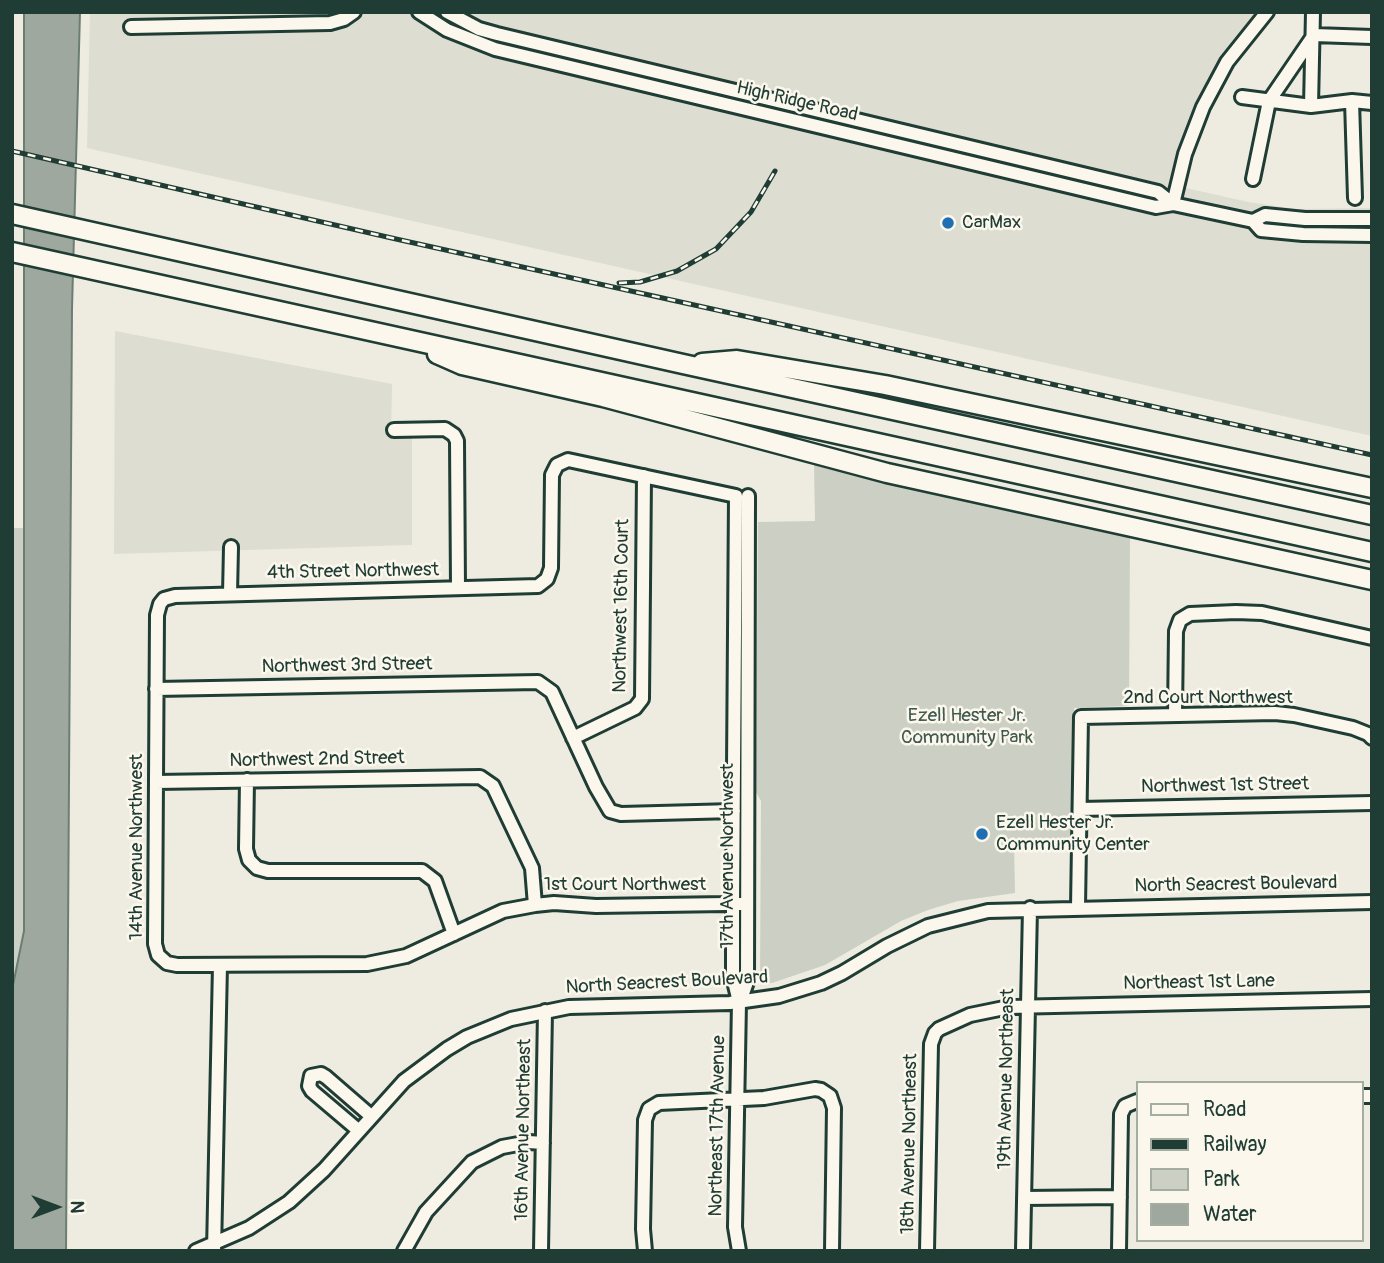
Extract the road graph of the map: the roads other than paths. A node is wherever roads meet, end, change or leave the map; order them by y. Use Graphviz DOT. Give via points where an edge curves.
graph roads {
  1 [pos="354,12"];
  2 [pos="419,12"];
  3 [pos="447,12"];
  4 [pos="1267,12"];
  5 [pos="1313,12"];
  6 [pos="131,27"];
  7 [pos="475,27"];
  8 [pos="1314,35"];
  9 [pos="1372,37"];
  10 [pos="469,40"];
  11 [pos="654,72"];
  12 [pos="650,86"];
  13 [pos="1242,97"];
  14 [pos="1269,101"];
  15 [pos="1352,102"];
  16 [pos="1372,103"];
  17 [pos="1311,106"];
  18 [pos="807,108"];
  19 [pos="804,123"];
  20 [pos="1055,167"];
  21 [pos="1253,179"];
  22 [pos="1052,181"];
  23 [pos="1354,198"];
  24 [pos="1173,204"];
  25 [pos="12,214"];
  26 [pos="1372,219"];
  27 [pos="1354,220"];
  28 [pos="1253,221"];
  29 [pos="1354,235"];
  30 [pos="1372,235"];
  31 [pos="12,252"];
  32 [pos="390,335"];
  33 [pos="682,365"];
  34 [pos="394,430"];
  35 [pos="644,476"];
  36 [pos="1372,488"];
  37 [pos="742,496"];
  38 [pos="1372,515"];
  39 [pos="231,547"];
  40 [pos="1372,552"];
  41 [pos="1372,580"];
  42 [pos="458,588"];
  43 [pos="230,594"];
  44 [pos="160,604"];
  45 [pos="1372,638"];
  46 [pos="156,690"];
  47 [pos="1175,715"];
  48 [pos="573,738"];
  49 [pos="1372,738"];
  50 [pos="247,780"];
  51 [pos="156,782"];
  52 [pos="1372,803"];
  53 [pos="1080,809"];
  54 [pos="734,811"];
  55 [pos="1372,902"];
  56 [pos="733,904"];
  57 [pos="747,904"];
  58 [pos="535,905"];
  59 [pos="1079,907"];
  60 [pos="1030,908"];
  61 [pos="454,934"];
  62 [pos="220,965"];
  63 [pos="1372,999"];
  64 [pos="740,1002"];
  65 [pos="1028,1006"];
  66 [pos="545,1011"];
  67 [pos="932,1038"];
  68 [pos="738,1100"];
  69 [pos="1131,1104"];
  70 [pos="371,1116"];
  71 [pos="358,1130"];
  72 [pos="543,1143"];
  73 [pos="1120,1196"];
  74 [pos="1024,1198"];
  75 [pos="214,1248"];
  76 [pos="197,1251"];
  77 [pos="404,1251"];
  78 [pos="541,1251"];
  79 [pos="645,1251"];
  80 [pos="739,1251"];
  81 [pos="832,1251"];
  82 [pos="927,1251"];
  83 [pos="1023,1251"];
  84 [pos="1119,1251"];
  1 -- 6 [label="street" via="330,23"];
  2 -- 10 [label="street, High Ridge Road"];
  3 -- 7 [label="street, High Ridge Road"];
  4 -- 24 [label="street" via="1227,62 1203,107"];
  5 -- 8 [label="street"];
  7 -- 10 [label="street"];
  7 -- 11 [label="street, High Ridge Road"];
  8 -- 9 [label="street"];
  8 -- 14 [label="street"];
  8 -- 17 [label="street"];
  10 -- 12 [label="street, High Ridge Road"];
  11 -- 12 [label="street"];
  11 -- 18 [label="street, High Ridge Road"];
  12 -- 19 [label="street, High Ridge Road"];
  13 -- 14 [label="street"];
  14 -- 17 [label="street"];
  14 -- 21 [label="street"];
  15 -- 16 [label="street"];
  15 -- 17 [label="street"];
  15 -- 23 [label="street"];
  18 -- 19 [label="street"];
  18 -- 20 [label="street, High Ridge Road"];
  19 -- 22 [label="street, High Ridge Road"];
  20 -- 22 [label="street"];
  20 -- 24 [label="street, High Ridge Road" via="1158,192"];
  22 -- 24 [label="street, High Ridge Road" via="1156,207"];
  24 -- 28 [label="street, High Ridge Road"];
  25 -- 33 [label="highway"];
  26 -- 27 [label="street, High Ridge Road"];
  27 -- 28 [label="street, High Ridge Road" via="1265,215"];
  27 -- 29 [label="street"];
  28 -- 29 [label="street, High Ridge Road" via="1261,230"];
  29 -- 30 [label="street, High Ridge Road"];
  31 -- 32 [label="highway"];
  32 -- 40 [label="highway"];
  32 -- 41 [label="highway" via="462,365 603,397 877,471"];
  33 -- 36 [label="highway" via="737,360 865,382"];
  33 -- 38 [label="highway"];
  34 -- 42 [label="street" via="445,429 457,441"];
  35 -- 37 [label="street"];
  35 -- 42 [label="street, 4th Street Northwest" via="568,460 557,465 552,475 547,579 532,587"];
  35 -- 48 [label="street, Northwest 16th Court" via="642,699 635,708"];
  37 -- 54 [label="street, 17th Avenue Northwest"];
  37 -- 57 [label="street, 17th Avenue Northwest"];
  39 -- 43 [label="street"];
  42 -- 43 [label="street, 4th Street Northwest"];
  43 -- 44 [label="street, 4th Street Northwest" via="175,596"];
  44 -- 46 [label="street, 14th Avenue Northwest"];
  45 -- 47 [label="street" via="1251,612 1190,614 1180,620 1176,631"];
  46 -- 48 [label="street, Northwest 3rd Street" via="538,682 552,692"];
  46 -- 51 [label="street, 14th Avenue Northwest"];
  47 -- 49 [label="street, 2nd Court Northwest" via="1284,714 1353,729"];
  47 -- 53 [label="street, 2nd Court Northwest" via="1081,717"];
  48 -- 54 [label="street" via="606,807 615,813"];
  50 -- 51 [label="street, Northwest 2nd Street"];
  50 -- 58 [label="street, Northwest 2nd Street" via="480,777 493,786 532,868"];
  50 -- 61 [label="street" via="246,849 257,868 422,871 435,881"];
  51 -- 62 [label="street, 14th Avenue Northwest" via="156,950 172,965"];
  52 -- 53 [label="street, Northwest 1st Street"];
  53 -- 59 [label="street"];
  54 -- 56 [label="street, 17th Avenue Northwest"];
  55 -- 59 [label="street, North Seacrest Boulevard"];
  56 -- 57 [label="street, 1st Court Northwest"];
  56 -- 58 [label="street, 1st Court Northwest"];
  56 -- 64 [label="street, 17th Avenue Northwest" via="733,977"];
  57 -- 64 [label="street, 17th Avenue Northwest" via="747,982"];
  58 -- 61 [label="street, 1st Court Northwest" via="503,911"];
  59 -- 60 [label="street, North Seacrest Boulevard"];
  60 -- 64 [label="street, North Seacrest Boulevard" via="944,920 907,935 821,983"];
  60 -- 65 [label="street, 19th Avenue Northeast"];
  61 -- 62 [label="street, 1st Court Northwest" via="406,956 367,964"];
  62 -- 75 [label="street"];
  63 -- 65 [label="street, Northeast 1st Lane"];
  64 -- 66 [label="street, North Seacrest Boulevard" via="592,1005"];
  64 -- 68 [label="street, Northeast 17th Avenue"];
  65 -- 67 [label="street, Northeast 1st Lane" via="970,1015 939,1029"];
  65 -- 74 [label="street, 19th Avenue Northeast"];
  66 -- 70 [label="street, North Seacrest Boulevard" via="494,1025 447,1049 404,1081"];
  66 -- 72 [label="street, 16th Avenue Northeast"];
  67 -- 82 [label="street, 18th Avenue Northeast"];
  68 -- 79 [label="street" via="659,1102 649,1109 645,1120"];
  68 -- 80 [label="street, Northeast 17th Avenue" via="735,1227"];
  68 -- 81 [label="street" via="815,1089 830,1096 834,1108"];
  69 -- 73 [label="street" via="1121,1114"];
  70 -- 71 [label="street, North Seacrest Boulevard"];
  70 -- 71 [label="street" via="326,1077 311,1076 312,1091"];
  71 -- 75 [label="street, North Seacrest Boulevard" via="289,1202"];
  72 -- 77 [label="street" via="502,1147 472,1162 426,1212"];
  72 -- 78 [label="street, 16th Avenue Northeast"];
  73 -- 74 [label="street"];
  73 -- 84 [label="street"];
  74 -- 83 [label="street, 19th Avenue Northeast"];
  75 -- 76 [label="street, North Seacrest Boulevard"];
}
